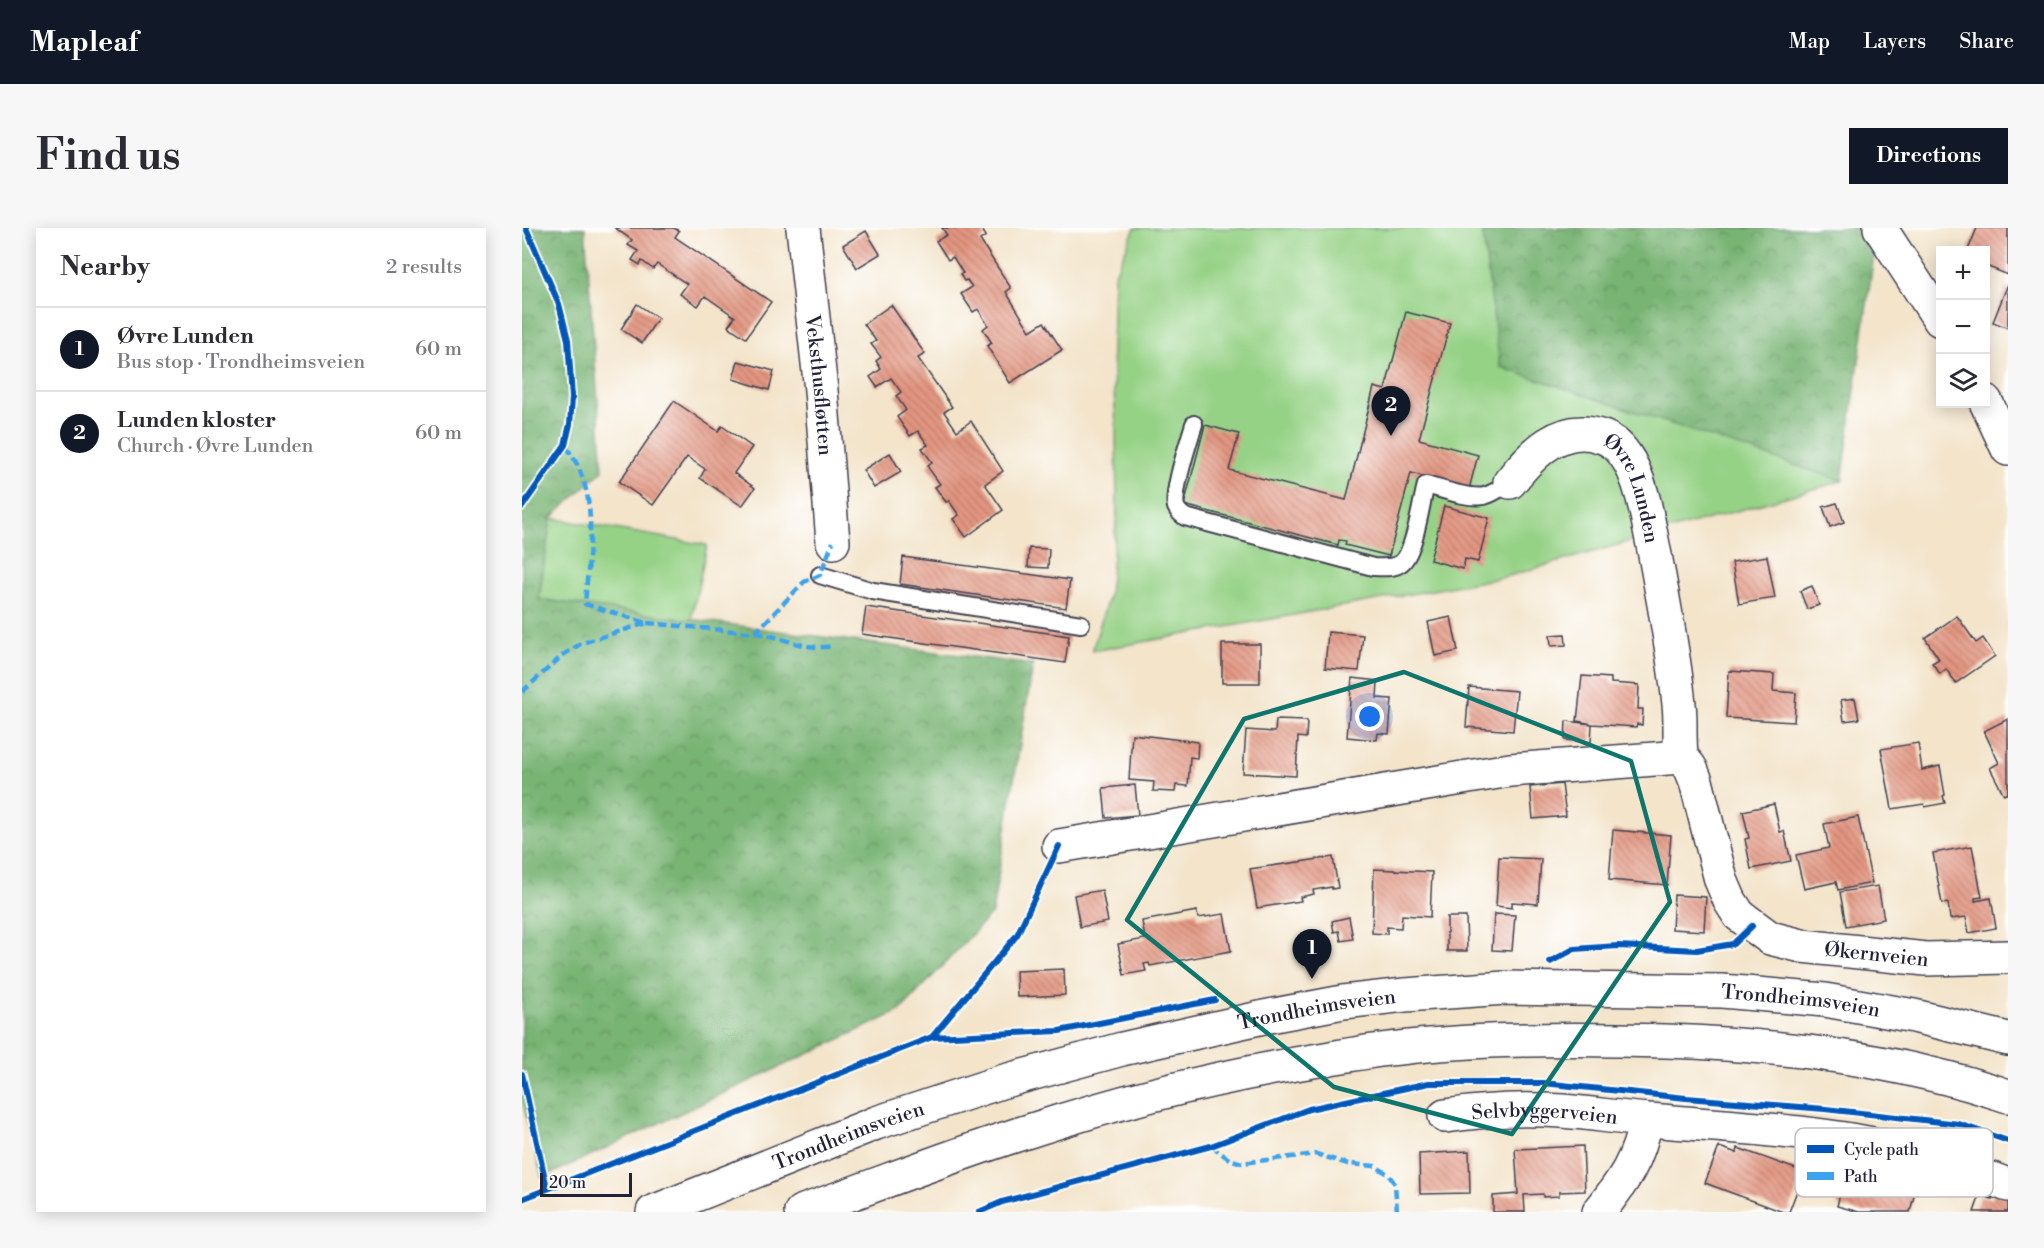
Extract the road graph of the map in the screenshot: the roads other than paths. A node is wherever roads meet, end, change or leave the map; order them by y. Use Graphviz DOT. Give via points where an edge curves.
graph roads {
  1 [pos="803,228"];
  2 [pos="1880,228"];
  3 [pos="1936,312"];
  4 [pos="1989,408"];
  5 [pos="1194,424"];
  6 [pos="2008,449"];
  7 [pos="1510,482"];
  8 [pos="833,542"];
  9 [pos="820,575"];
  10 [pos="1081,624"];
  11 [pos="1681,757"];
  12 [pos="1059,846"];
  13 [pos="1752,926"];
  14 [pos="2008,957"];
  15 [pos="2008,1039"];
  16 [pos="2008,1096"];
  17 [pos="1444,1116"];
  18 [pos="1646,1120"];
  19 [pos="1795,1133"];
  20 [pos="932,1165"];
  21 [pos="1993,1179"];
  22 [pos="2008,1185"];
  23 [pos="653,1212"];
  24 [pos="801,1212"];
  25 [pos="858,1212"];
  26 [pos="1599,1212"];
  1 -- 8 [label="main road, Veksthusfløtten"];
  2 -- 3 [label="main road"];
  4 -- 6 [label="main road"];
  5 -- 7 [label="lane, Øvre Lunden" via="1176,490 1179,513 1373,567 1392,567 1406,557 1426,485 1485,496"];
  7 -- 11 [label="main road, Øvre Lunden" via="1541,448 1569,434 1598,435 1615,443 1624,453 1637,480 1649,526 1669,630"];
  9 -- 10 [label="lane" via="873,591"];
  11 -- 12 [label="main road" via="1510,770"];
  11 -- 13 [label="main road, Øvre Lunden" via="1696,781 1721,880 1739,915"];
  13 -- 14 [label="main road, Økernveien" via="1770,938 1802,946 1926,959"];
  15 -- 23 [label="main road, Trondheimsveien" via="1825,1000 1722,991 1505,988 1343,1002 1133,1046 1001,1082 876,1123"];
  16 -- 20 [label="main road" via="1898,1065 1812,1051 1620,1040 1457,1044 1398,1048 1273,1068 1148,1096 1030,1130"];
  17 -- 18 [label="main road, Selvbyggerveien" via="1514,1109"];
  18 -- 19 [label="main road, Selvbyggerveien"];
  18 -- 26 [label="main road, Selvbyggerveien" via="1633,1164"];
  20 -- 24 [label="main road"];
  20 -- 25 [label="main road"];
  21 -- 22 [label="main road, Selvbyggerveien"];
}
